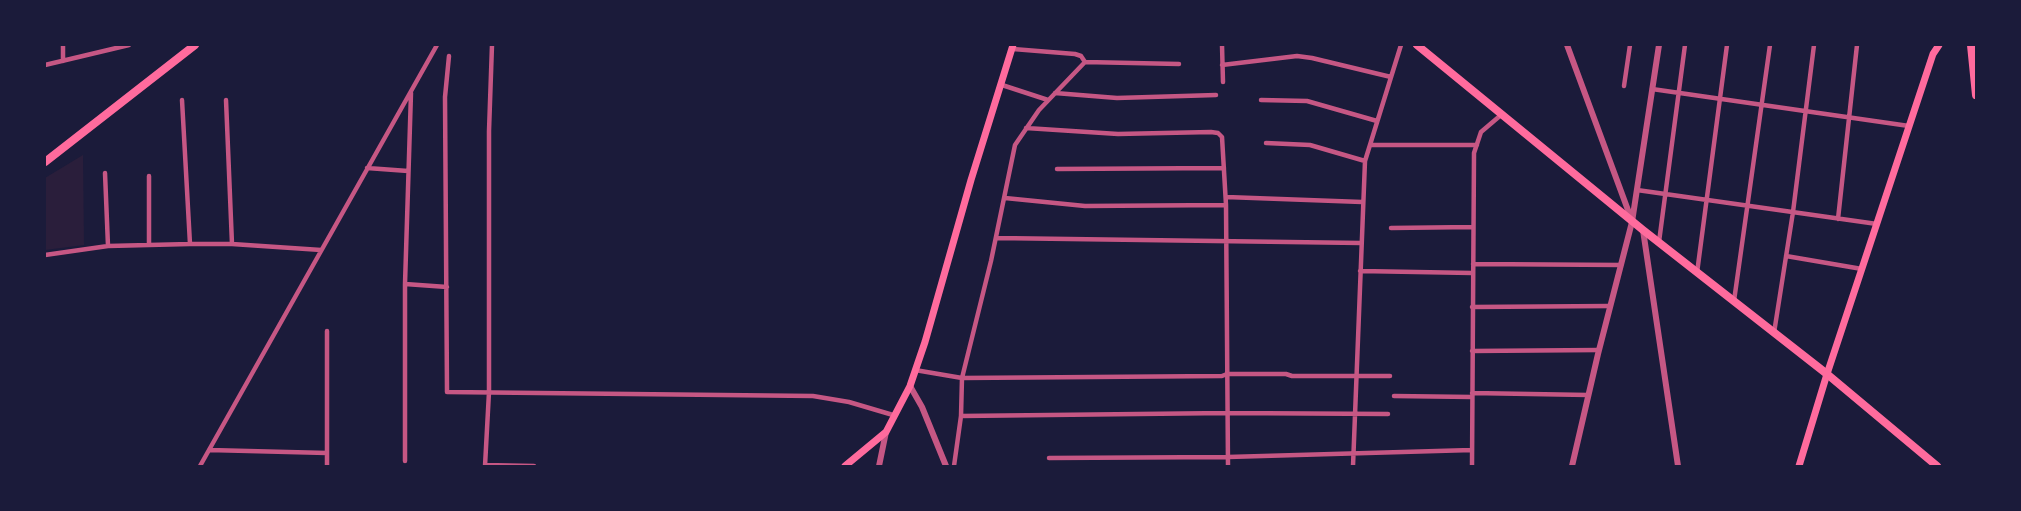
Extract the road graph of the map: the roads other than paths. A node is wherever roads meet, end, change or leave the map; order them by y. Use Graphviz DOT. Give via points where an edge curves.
graph roads {
  1 [pos="63,45"];
  2 [pos="104,45"];
  3 [pos="129,45"];
  4 [pos="195,45"];
  5 [pos="436,45"];
  6 [pos="492,45"];
  7 [pos="1222,45"];
  8 [pos="1401,45"];
  9 [pos="1417,45"];
  10 [pos="1567,45"];
  11 [pos="1630,45"];
  12 [pos="1659,45"];
  13 [pos="1685,45"];
  14 [pos="1727,45"];
  15 [pos="1770,45"];
  16 [pos="1814,45"];
  17 [pos="1857,45"];
  18 [pos="1939,45"];
  19 [pos="1971,45"];
  20 [pos="1013,47"];
  21 [pos="104,51"];
  22 [pos="449,56"];
  23 [pos="63,61"];
  24 [pos="1085,62"];
  25 [pos="1179,64"];
  26 [pos="45,65"];
  27 [pos="1222,65"];
  28 [pos="1391,77"];
  29 [pos="1222,82"];
  30 [pos="1002,84"];
  31 [pos="1624,86"];
  32 [pos="1652,89"];
  33 [pos="412,91"];
  34 [pos="1679,92"];
  35 [pos="1055,93"];
  36 [pos="1216,95"];
  37 [pos="1976,95"];
  38 [pos="1719,98"];
  39 [pos="182,100"];
  40 [pos="226,100"];
  41 [pos="1048,100"];
  42 [pos="1261,100"];
  43 [pos="1761,104"];
  44 [pos="1805,111"];
  45 [pos="1501,115"];
  46 [pos="1849,117"];
  47 [pos="1377,121"];
  48 [pos="1909,126"];
  49 [pos="1026,128"];
  50 [pos="1266,143"];
  51 [pos="1370,145"];
  52 [pos="1477,145"];
  53 [pos="1365,161"];
  54 [pos="45,162"];
  55 [pos="367,168"];
  56 [pos="1224,168"];
  57 [pos="1057,169"];
  58 [pos="408,171"];
  59 [pos="105,173"];
  60 [pos="149,176"];
  61 [pos="1637,190"];
  62 [pos="1664,194"];
  63 [pos="1226,197"];
  64 [pos="1005,198"];
  65 [pos="1707,200"];
  66 [pos="1362,202"];
  67 [pos="1226,205"];
  68 [pos="1748,206"];
  69 [pos="1793,212"];
  70 [pos="1838,219"];
  71 [pos="1632,222"];
  72 [pos="1877,224"];
  73 [pos="1391,228"];
  74 [pos="1473,228"];
  75 [pos="1643,230"];
  76 [pos="996,238"];
  77 [pos="1226,241"];
  78 [pos="1361,243"];
  79 [pos="1659,243"];
  80 [pos="190,244"];
  81 [pos="232,244"];
  82 [pos="149,245"];
  83 [pos="108,246"];
  84 [pos="321,250"];
  85 [pos="45,255"];
  86 [pos="1786,256"];
  87 [pos="1473,264"];
  88 [pos="1621,265"];
  89 [pos="1862,268"];
  90 [pos="1360,271"];
  91 [pos="1472,273"];
  92 [pos="1697,273"];
  93 [pos="405,284"];
  94 [pos="447,287"];
  95 [pos="1734,302"];
  96 [pos="1610,306"];
  97 [pos="1472,307"];
  98 [pos="327,331"];
  99 [pos="1774,333"];
  100 [pos="1599,350"];
  101 [pos="1472,351"];
  102 [pos="915,370"];
  103 [pos="1227,374"];
  104 [pos="1827,374"];
  105 [pos="1356,376"];
  106 [pos="1390,376"];
  107 [pos="962,378"];
  108 [pos="910,386"];
  109 [pos="489,392"];
  110 [pos="1472,395"];
  111 [pos="1588,395"];
  112 [pos="1394,396"];
  113 [pos="1227,413"];
  114 [pos="1388,414"];
  115 [pos="893,415"];
  116 [pos="1354,415"];
  117 [pos="960,416"];
  118 [pos="885,432"];
  119 [pos="209,450"];
  120 [pos="1472,450"];
  121 [pos="1353,452"];
  122 [pos="327,453"];
  123 [pos="1228,457"];
  124 [pos="1049,458"];
  125 [pos="405,461"];
  126 [pos="200,466"];
  127 [pos="327,466"];
  128 [pos="485,466"];
  129 [pos="534,466"];
  130 [pos="845,466"];
  131 [pos="879,466"];
  132 [pos="946,466"];
  133 [pos="954,466"];
  134 [pos="1228,466"];
  135 [pos="1353,466"];
  136 [pos="1472,466"];
  137 [pos="1572,466"];
  138 [pos="1678,466"];
  139 [pos="1799,466"];
  140 [pos="1937,466"];
  1 -- 23 [label="street"];
  2 -- 21 [label="street"];
  3 -- 21 [label="street"];
  4 -- 54 [label="main road"];
  5 -- 33 [label="street"];
  6 -- 109 [label="street"];
  7 -- 27 [label="street"];
  8 -- 28 [label="street"];
  9 -- 45 [label="main road"];
  10 -- 71 [label="street"];
  11 -- 31 [label="street"];
  12 -- 32 [label="street"];
  13 -- 34 [label="street"];
  14 -- 38 [label="street"];
  15 -- 43 [label="street"];
  16 -- 44 [label="street"];
  17 -- 46 [label="street"];
  18 -- 48 [label="main road"];
  19 -- 37 [label="main road"];
  20 -- 24 [label="street" via="1075,54"];
  20 -- 30 [label="main road"];
  21 -- 23 [label="street"];
  22 -- 94 [label="street" via="445,97"];
  23 -- 26 [label="street"];
  24 -- 25 [label="street"];
  24 -- 35 [label="street"];
  27 -- 28 [label="street" via="1297,56"];
  27 -- 29 [label="street"];
  28 -- 47 [label="street"];
  30 -- 41 [label="street"];
  30 -- 102 [label="main road"];
  32 -- 34 [label="street"];
  32 -- 61 [label="street"];
  33 -- 55 [label="street"];
  33 -- 58 [label="street"];
  34 -- 38 [label="street"];
  34 -- 62 [label="street"];
  35 -- 36 [label="street" via="1117,98"];
  35 -- 41 [label="street"];
  38 -- 43 [label="street"];
  38 -- 65 [label="street"];
  39 -- 80 [label="street"];
  40 -- 81 [label="street"];
  41 -- 49 [label="street"];
  42 -- 47 [label="street" via="1307,101"];
  43 -- 44 [label="street"];
  43 -- 68 [label="street"];
  44 -- 46 [label="street"];
  44 -- 69 [label="street"];
  45 -- 52 [label="street" via="1481,132"];
  45 -- 71 [label="main road"];
  46 -- 48 [label="street"];
  46 -- 70 [label="street"];
  47 -- 51 [label="street"];
  48 -- 72 [label="main road"];
  49 -- 56 [label="street" via="1118,134 1218,133 1222,137"];
  49 -- 64 [label="street" via="1015,145"];
  50 -- 53 [label="street" via="1310,145"];
  51 -- 52 [label="street"];
  51 -- 53 [label="street"];
  52 -- 74 [label="street"];
  53 -- 66 [label="street"];
  55 -- 58 [label="street"];
  55 -- 84 [label="street"];
  56 -- 57 [label="street"];
  56 -- 63 [label="street"];
  58 -- 93 [label="street"];
  59 -- 83 [label="street"];
  60 -- 82 [label="street"];
  61 -- 62 [label="street"];
  61 -- 71 [label="street"];
  62 -- 65 [label="street"];
  62 -- 79 [label="street"];
  63 -- 66 [label="street"];
  63 -- 67 [label="street"];
  64 -- 67 [label="street" via="1085,206"];
  64 -- 76 [label="street"];
  65 -- 68 [label="street"];
  65 -- 92 [label="street"];
  66 -- 78 [label="street"];
  67 -- 77 [label="street"];
  68 -- 69 [label="street"];
  68 -- 95 [label="street"];
  69 -- 70 [label="street"];
  69 -- 86 [label="street"];
  70 -- 72 [label="street"];
  71 -- 75 [label="main road"];
  71 -- 88 [label="street"];
  72 -- 89 [label="main road"];
  73 -- 74 [label="street"];
  74 -- 87 [label="street"];
  75 -- 79 [label="main road"];
  75 -- 138 [label="street"];
  76 -- 77 [label="street"];
  76 -- 107 [label="street"];
  77 -- 78 [label="street"];
  77 -- 103 [label="street"];
  78 -- 90 [label="street"];
  79 -- 92 [label="main road"];
  80 -- 81 [label="street"];
  80 -- 82 [label="street"];
  81 -- 84 [label="street"];
  82 -- 83 [label="street"];
  83 -- 85 [label="street"];
  84 -- 119 [label="street"];
  86 -- 89 [label="street"];
  86 -- 99 [label="street"];
  87 -- 88 [label="street"];
  87 -- 91 [label="street"];
  88 -- 96 [label="street"];
  89 -- 104 [label="main road"];
  90 -- 91 [label="street"];
  90 -- 105 [label="street"];
  91 -- 97 [label="street"];
  92 -- 95 [label="main road"];
  93 -- 94 [label="street"];
  93 -- 125 [label="street"];
  94 -- 109 [label="street" via="447,392"];
  95 -- 99 [label="main road"];
  96 -- 97 [label="street"];
  96 -- 100 [label="street"];
  97 -- 101 [label="street"];
  98 -- 122 [label="street"];
  99 -- 104 [label="main road"];
  100 -- 101 [label="street"];
  100 -- 111 [label="street"];
  101 -- 110 [label="street"];
  102 -- 107 [label="street"];
  102 -- 108 [label="main road"];
  103 -- 105 [label="street"];
  103 -- 107 [label="street"];
  103 -- 113 [label="street"];
  104 -- 139 [label="main road"];
  104 -- 140 [label="main road"];
  105 -- 106 [label="street"];
  105 -- 116 [label="street"];
  107 -- 117 [label="street"];
  108 -- 115 [label="main road"];
  108 -- 132 [label="street"];
  109 -- 115 [label="street" via="813,396"];
  109 -- 128 [label="street"];
  110 -- 111 [label="street"];
  110 -- 112 [label="street"];
  110 -- 120 [label="street"];
  111 -- 137 [label="street"];
  113 -- 116 [label="street"];
  113 -- 117 [label="street"];
  113 -- 123 [label="street"];
  114 -- 116 [label="street"];
  115 -- 118 [label="main road"];
  116 -- 121 [label="street"];
  117 -- 133 [label="street"];
  118 -- 130 [label="main road"];
  118 -- 131 [label="street"];
  119 -- 122 [label="street"];
  119 -- 126 [label="street"];
  120 -- 121 [label="street"];
  120 -- 136 [label="street"];
  121 -- 123 [label="street"];
  121 -- 135 [label="street"];
  122 -- 127 [label="street"];
  123 -- 124 [label="street"];
  123 -- 134 [label="street"];
  128 -- 129 [label="street"];
}
